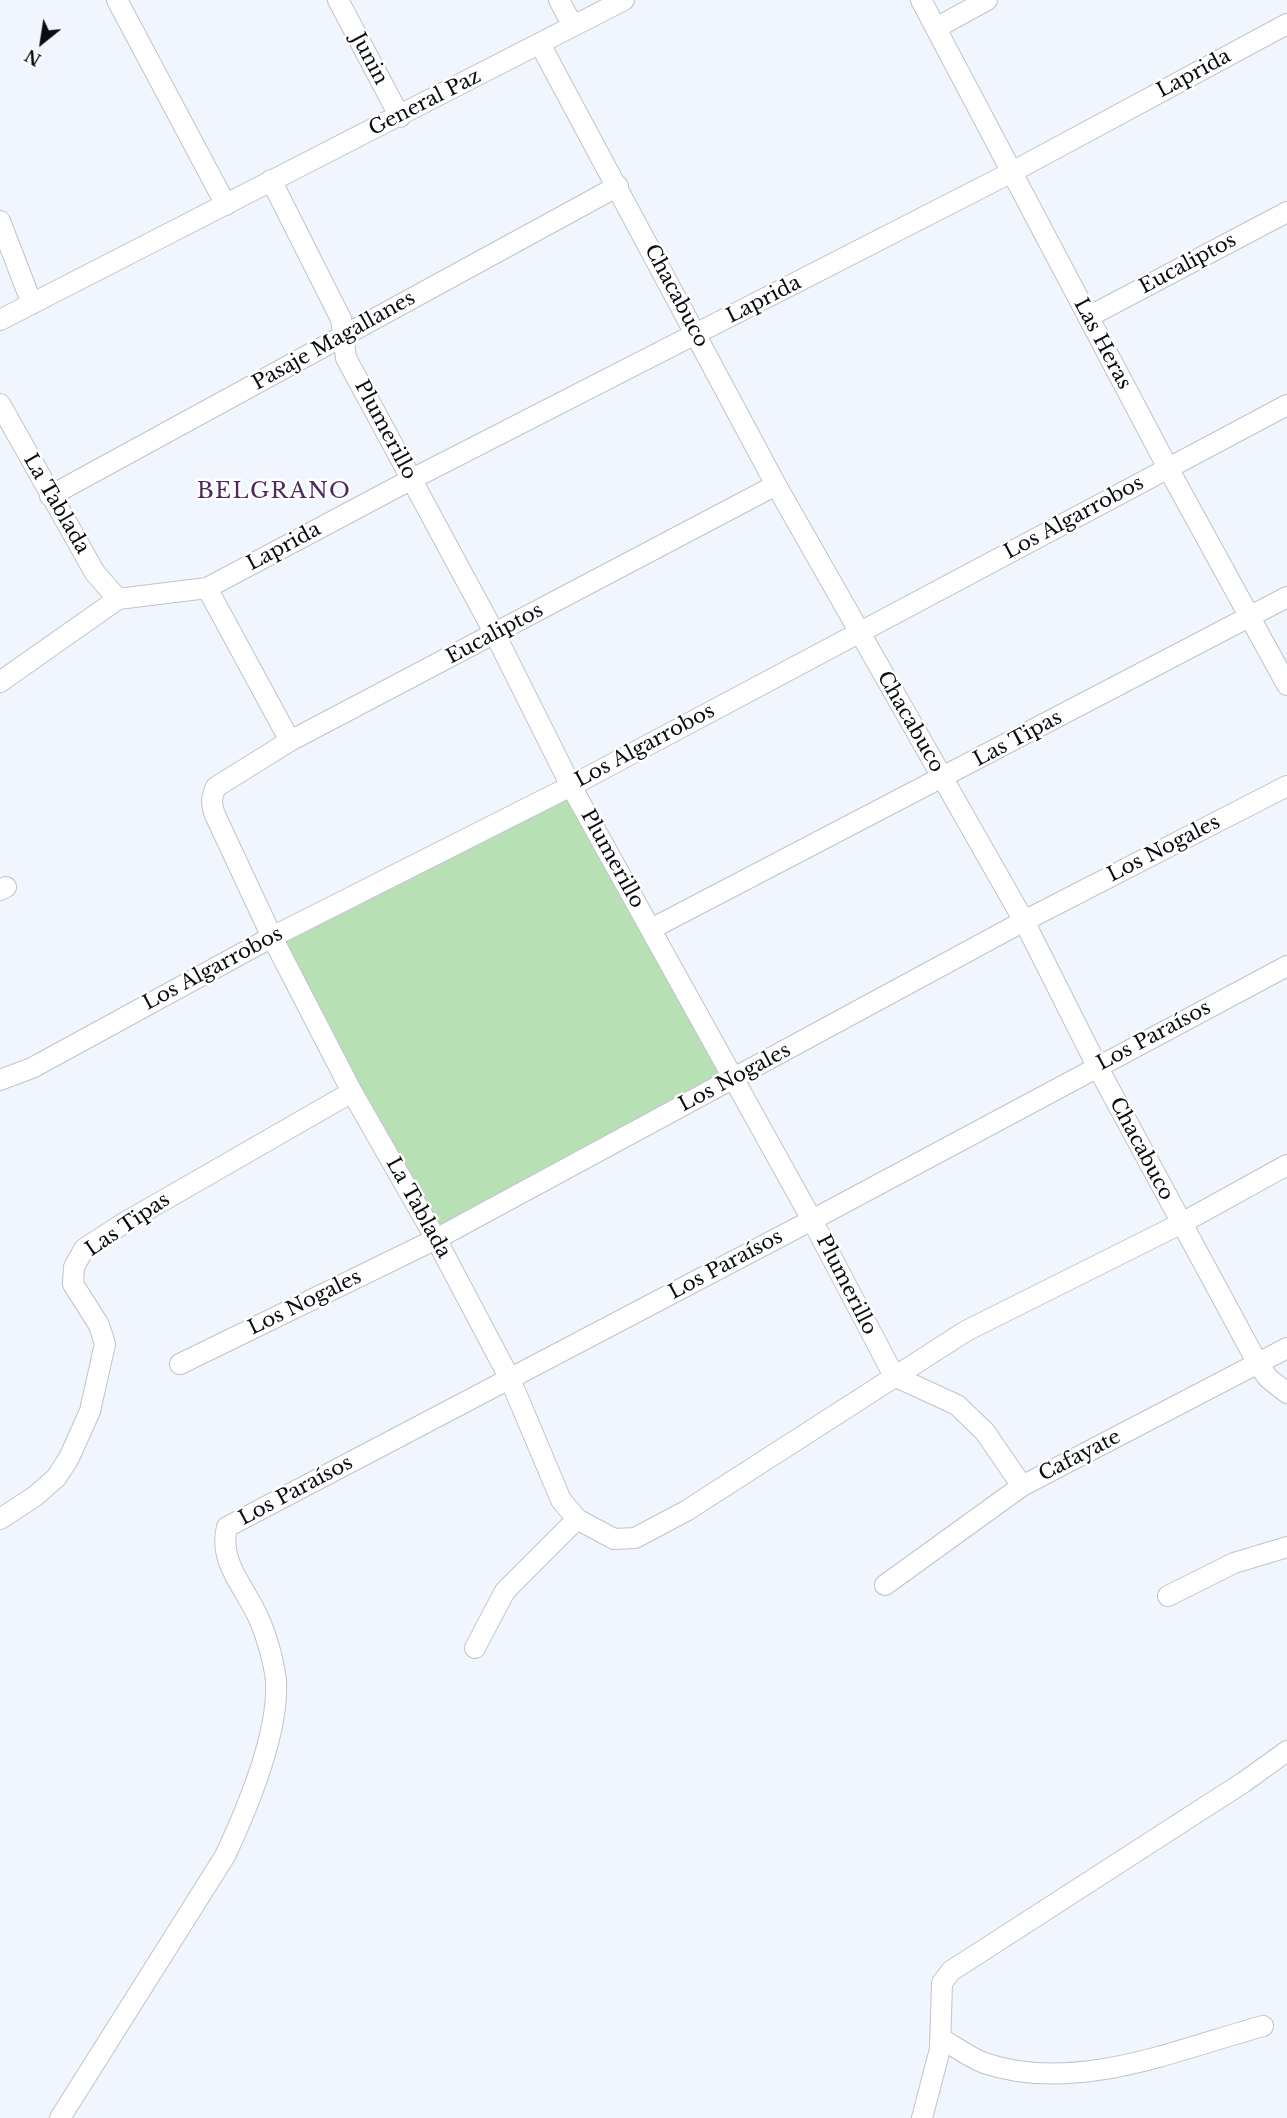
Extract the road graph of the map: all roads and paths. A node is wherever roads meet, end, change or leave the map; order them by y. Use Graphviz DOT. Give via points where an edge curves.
graph roads {
  1 [pos="117,0"];
  2 [pos="338,0"];
  3 [pos="559,0"];
  4 [pos="624,0"];
  5 [pos="921,0"];
  6 [pos="987,0"];
  7 [pos="1287,24"];
  8 [pos="573,26"];
  9 [pos="936,28"];
  10 [pos="540,44"];
  11 [pos="400,117"];
  12 [pos="1012,172"];
  13 [pos="271,180"];
  14 [pos="618,186"];
  15 [pos="226,205"];
  16 [pos="1287,212"];
  17 [pos="0,221"];
  18 [pos="32,304"];
  19 [pos="1088,317"];
  20 [pos="0,320"];
  21 [pos="697,334"];
  22 [pos="343,336"];
  23 [pos="0,404"];
  24 [pos="1287,405"];
  25 [pos="1168,468"];
  26 [pos="412,479"];
  27 [pos="776,485"];
  28 [pos="50,496"];
  29 [pos="207,588"];
  30 [pos="1287,597"];
  31 [pos="118,599"];
  32 [pos="1250,618"];
  33 [pos="857,632"];
  34 [pos="495,634"];
  35 [pos="0,682"];
  36 [pos="1287,685"];
  37 [pos="290,741"];
  38 [pos="943,778"];
  39 [pos="571,786"];
  40 [pos="1287,786"];
  41 [pos="216,787"];
  42 [pos="1024,921"];
  43 [pos="651,929"];
  44 [pos="272,937"];
  45 [pos="1287,966"];
  46 [pos="1097,1066"];
  47 [pos="735,1078"];
  48 [pos="0,1080"];
  49 [pos="352,1092"];
  50 [pos="1287,1165"];
  51 [pos="812,1220"];
  52 [pos="1182,1223"];
  53 [pos="436,1239"];
  54 [pos="1287,1348"];
  55 [pos="180,1364"];
  56 [pos="1258,1364"];
  57 [pos="894,1376"];
  58 [pos="510,1379"];
  59 [pos="1287,1393"];
  60 [pos="1022,1486"];
  61 [pos="0,1519"];
  62 [pos="578,1519"];
  63 [pos="1287,1547"];
  64 [pos="885,1585"];
  65 [pos="1168,1596"];
  66 [pos="476,1648"];
  67 [pos="1287,1751"];
  68 [pos="1263,2026"];
  69 [pos="940,2038"];
  70 [pos="60,2118"];
  71 [pos="922,2118"];
  1 -- 15 [label="street"];
  2 -- 11 [label="street, Junin"];
  3 -- 8 [label="street"];
  4 -- 8 [label="street, General Paz"];
  5 -- 9 [label="street, Las Heras"];
  6 -- 9 [label="street"];
  7 -- 12 [label="street, Laprida"];
  8 -- 10 [label="street, General Paz"];
  9 -- 12 [label="street, Las Heras"];
  10 -- 11 [label="street, General Paz"];
  10 -- 14 [label="street, Chacabuco"];
  11 -- 13 [label="street, General Paz"];
  12 -- 19 [label="street, Las Heras"];
  12 -- 21 [label="street, Laprida"];
  13 -- 15 [label="street, General Paz"];
  13 -- 22 [label="street, Plumerillo" via="341,319"];
  14 -- 21 [label="street, Chacabuco"];
  14 -- 22 [label="street, Pasaje Magallanes"];
  15 -- 18 [label="street, General Paz"];
  16 -- 19 [label="street, Eucaliptos"];
  17 -- 18 [label="street"];
  18 -- 20 [label="street, General Paz"];
  19 -- 25 [label="street, Las Heras"];
  21 -- 26 [label="street, Laprida"];
  21 -- 27 [label="street, Chacabuco"];
  22 -- 26 [label="street, Plumerillo" via="346,358"];
  22 -- 28 [label="street, Pasaje Magallanes"];
  23 -- 28 [label="street, La Tablada"];
  24 -- 25 [label="street, Los Algarrobos"];
  25 -- 32 [label="street, Las Heras"];
  25 -- 33 [label="street, Los Algarrobos"];
  26 -- 29 [label="street, Laprida"];
  26 -- 34 [label="street, Plumerillo"];
  27 -- 33 [label="street, Chacabuco"];
  27 -- 34 [label="street, Eucaliptos"];
  28 -- 31 [label="street, La Tablada" via="95,573"];
  29 -- 31 [label="street"];
  29 -- 37 [label="street"];
  30 -- 32 [label="street, Las Tipas"];
  31 -- 35 [label="street"];
  32 -- 36 [label="street, Las Heras"];
  32 -- 38 [label="street, Las Tipas"];
  33 -- 38 [label="street, Chacabuco"];
  33 -- 39 [label="street, Los Algarrobos"];
  34 -- 37 [label="street, Eucaliptos"];
  34 -- 39 [label="street, Plumerillo"];
  37 -- 41 [label="street, Eucaliptos"];
  38 -- 42 [label="street, Chacabuco"];
  38 -- 43 [label="street, Las Tipas"];
  39 -- 43 [label="street, Plumerillo"];
  39 -- 44 [label="street, Los Algarrobos"];
  40 -- 42 [label="street, Los Nogales"];
  41 -- 44 [label="street, La Tablada" via="211,804"];
  42 -- 46 [label="street, Chacabuco"];
  42 -- 47 [label="street, Los Nogales"];
  43 -- 47 [label="street, Plumerillo"];
  44 -- 48 [label="street, Los Algarrobos" via="32,1068"];
  44 -- 49 [label="street, La Tablada"];
  45 -- 46 [label="street, Los Paraísos"];
  46 -- 51 [label="street, Los Paraísos"];
  46 -- 52 [label="street, Chacabuco"];
  47 -- 51 [label="street, Plumerillo"];
  47 -- 53 [label="street, Los Nogales"];
  49 -- 53 [label="street, La Tablada"];
  49 -- 61 [label="street, Las Tipas" via="84,1249 74,1267 73,1284 99,1326 105,1344 90,1411 56,1478"];
  50 -- 52 [label="street, La Tablada"];
  51 -- 57 [label="street, Plumerillo"];
  51 -- 58 [label="street, Los Paraísos"];
  52 -- 56 [label="street, Chacabuco"];
  52 -- 57 [label="street, La Tablada" via="966,1331"];
  53 -- 55 [label="street, Los Nogales"];
  53 -- 58 [label="street, La Tablada"];
  54 -- 56 [label="street, Cafayate"];
  56 -- 59 [label="street, Chacabuco"];
  56 -- 60 [label="street, Cafayate"];
  57 -- 60 [label="street" via="957,1405 985,1432"];
  57 -- 62 [label="street, La Tablada" via="686,1511 635,1538 614,1539"];
  58 -- 62 [label="street, La Tablada" via="561,1500"];
  58 -- 70 [label="street, Los Paraísos" via="226,1527 226,1559 259,1619 276,1681 270,1733 243,1816 225,1856"];
  60 -- 64 [label="street, Cafayate"];
  62 -- 66 [label="street" via="505,1591"];
  63 -- 65 [label="street" via="1234,1563"];
  67 -- 69 [label="street" via="951,1971 942,1983"];
  68 -- 69 [label="street" via="1112,2068 1070,2072 1029,2071 984,2062"];
  69 -- 71 [label="street"];
}
